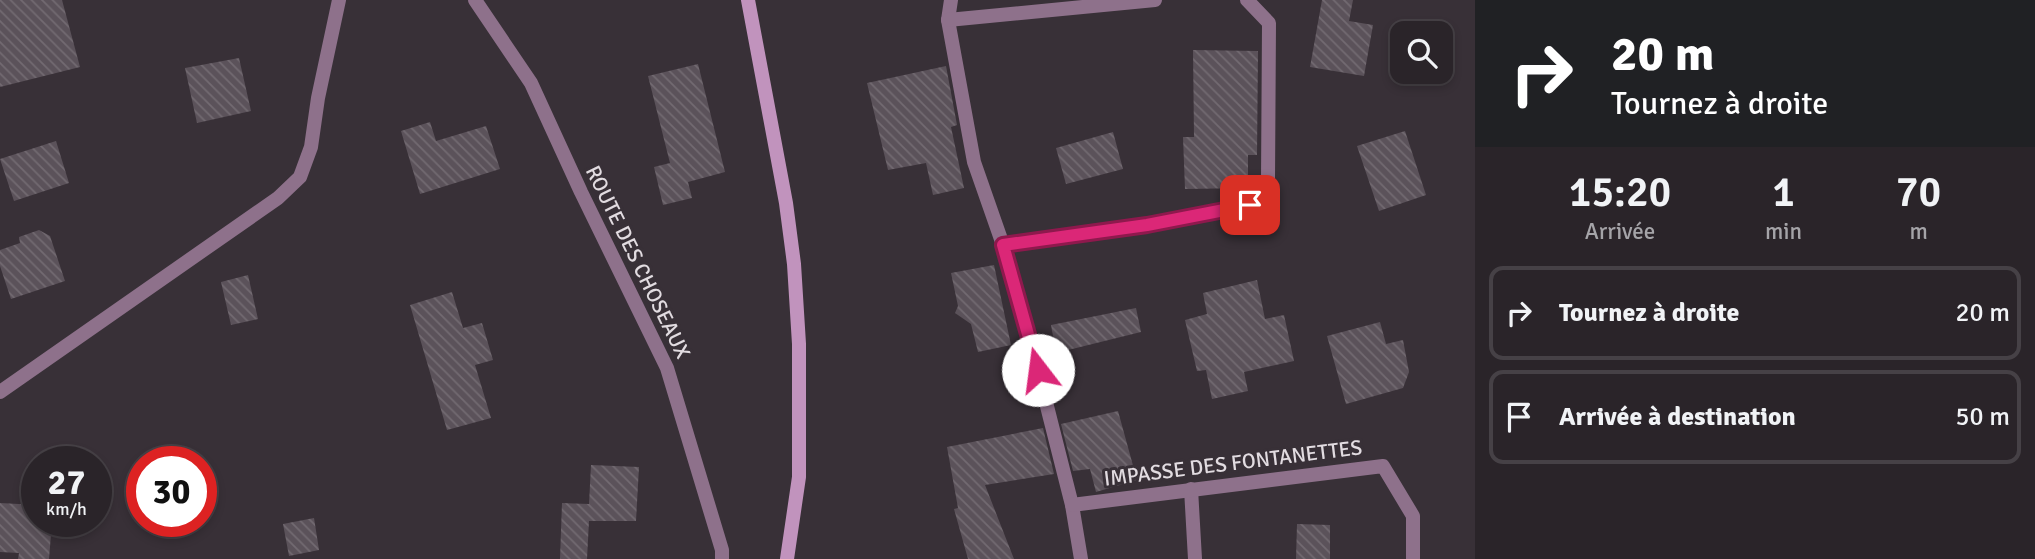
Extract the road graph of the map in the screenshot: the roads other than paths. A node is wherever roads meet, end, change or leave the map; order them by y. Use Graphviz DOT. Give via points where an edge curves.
graph roads {
  1 [pos="339,0"];
  2 [pos="475,0"];
  3 [pos="748,0"];
  4 [pos="951,0"];
  5 [pos="1155,0"];
  6 [pos="1247,0"];
  7 [pos="948,20"];
  8 [pos="1003,245"];
  9 [pos="0,392"];
  10 [pos="1191,489"];
  11 [pos="1072,505"];
  12 [pos="722,559"];
  13 [pos="787,559"];
  14 [pos="1080,559"];
  15 [pos="1195,559"];
  16 [pos="1413,559"];
  1 -- 9 [label="street" via="311,147 300,177 278,198"];
  2 -- 12 [label="street, ROUTE DES CHOSEAUX" via="531,83 667,369"];
  3 -- 13 [label="main road" via="794,264 799,477"];
  4 -- 7 [label="street"];
  5 -- 7 [label="street"];
  6 -- 8 [label="street" via="1269,23 1268,180 1250,205"];
  7 -- 8 [label="street" via="974,162"];
  8 -- 11 [label="street"];
  10 -- 11 [label="street, IMPASSE DES FONTANETTES"];
  10 -- 15 [label="street"];
  10 -- 16 [label="street, IMPASSE DES FONTANETTES" via="1383,466 1413,516"];
  11 -- 14 [label="street"];
}
